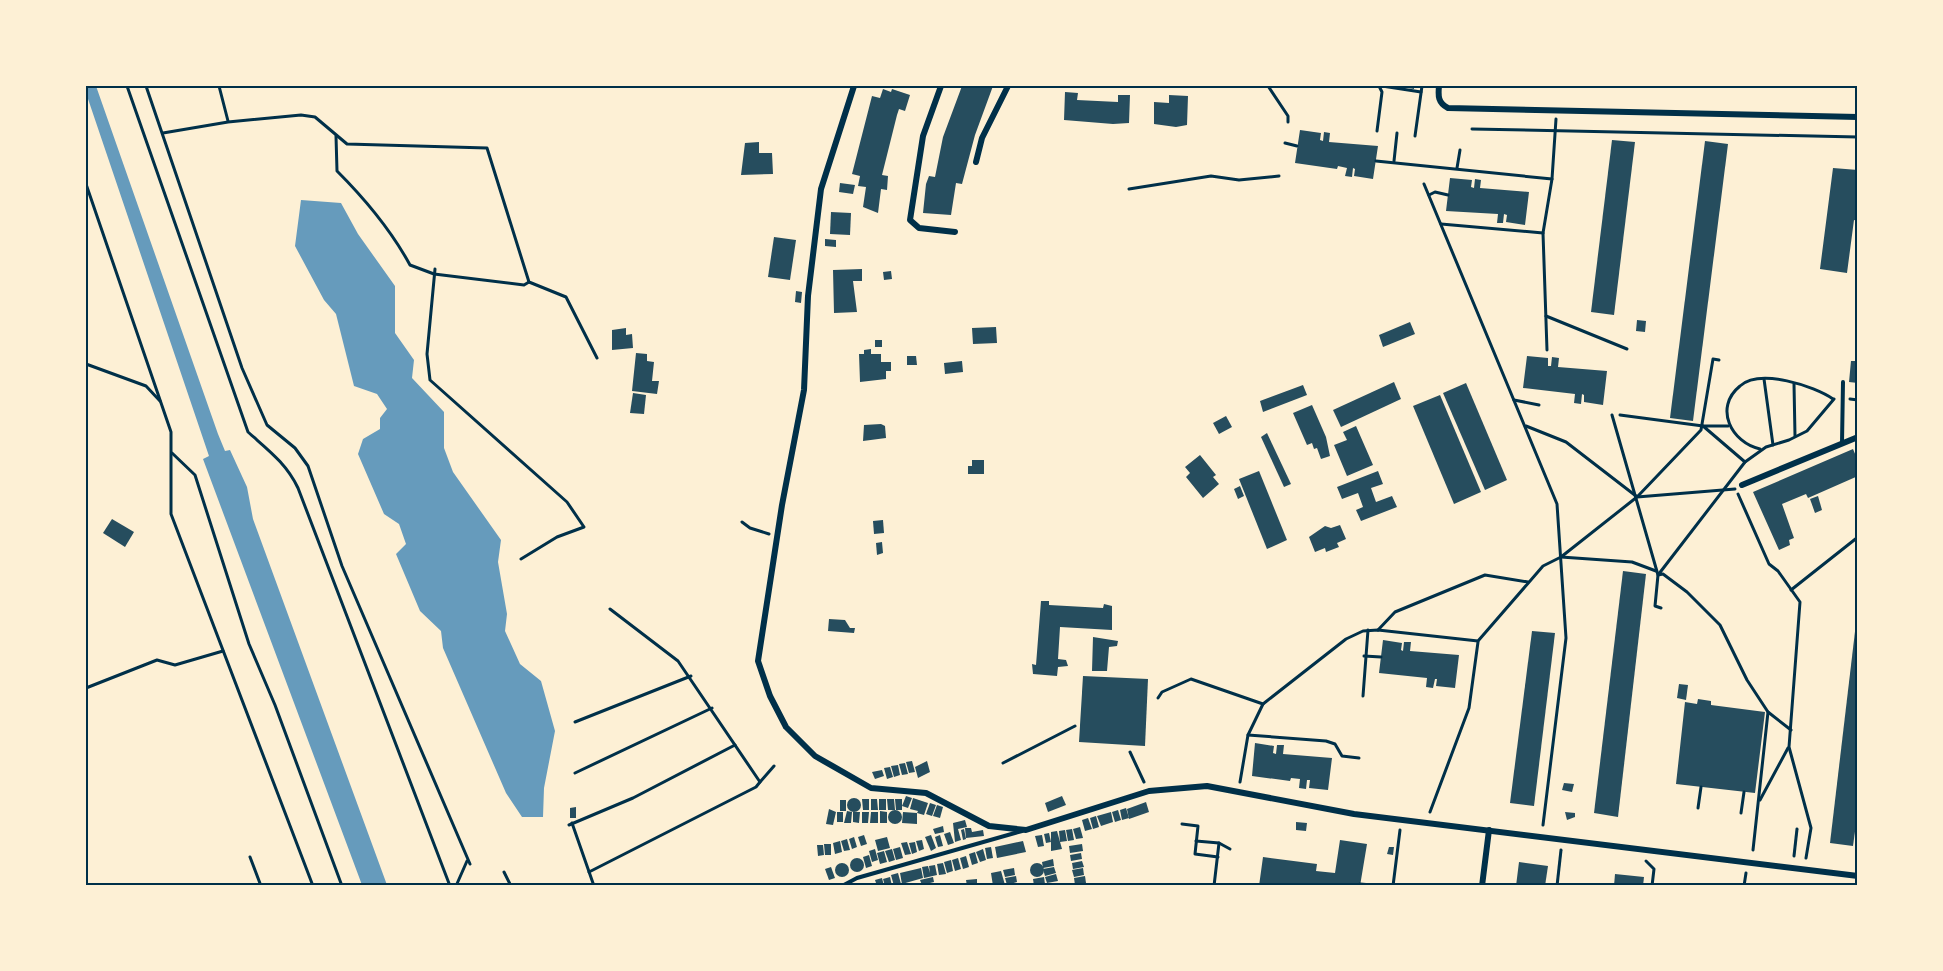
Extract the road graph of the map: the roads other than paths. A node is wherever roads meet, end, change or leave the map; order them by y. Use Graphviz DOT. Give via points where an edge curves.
graph roads {
  1 [pos="854,86"];
  2 [pos="941,86"];
  3 [pos="1008,86"];
  4 [pos="1439,86"];
  5 [pos="1857,117"];
  6 [pos="976,162"];
  7 [pos="955,232"];
  8 [pos="1843,382"];
  9 [pos="1857,437"];
  10 [pos="1842,443"];
  11 [pos="1737,488"];
  12 [pos="1026,830"];
  13 [pos="1489,830"];
  14 [pos="1857,876"];
  15 [pos="842,885"];
  16 [pos="1482,885"];
  1 -- 12 [label="street" via="821,189 808,296 804,390 758,661 786,727 815,756 871,788 926,793 989,826"];
  2 -- 7 [label="street" via="923,136 910,220 919,228"];
  3 -- 6 [label="street" via="990,118"];
  4 -- 5 [label="street" via="1441,104 1448,108"];
  8 -- 10 [label="lane"];
  9 -- 10 [label="street"];
  10 -- 11 [label="street"];
  12 -- 13 [label="street" via="1149,791 1207,786 1354,814"];
  12 -- 15 [label="lane"];
  13 -- 14 [label="street"];
  13 -- 16 [label="street"];
}
